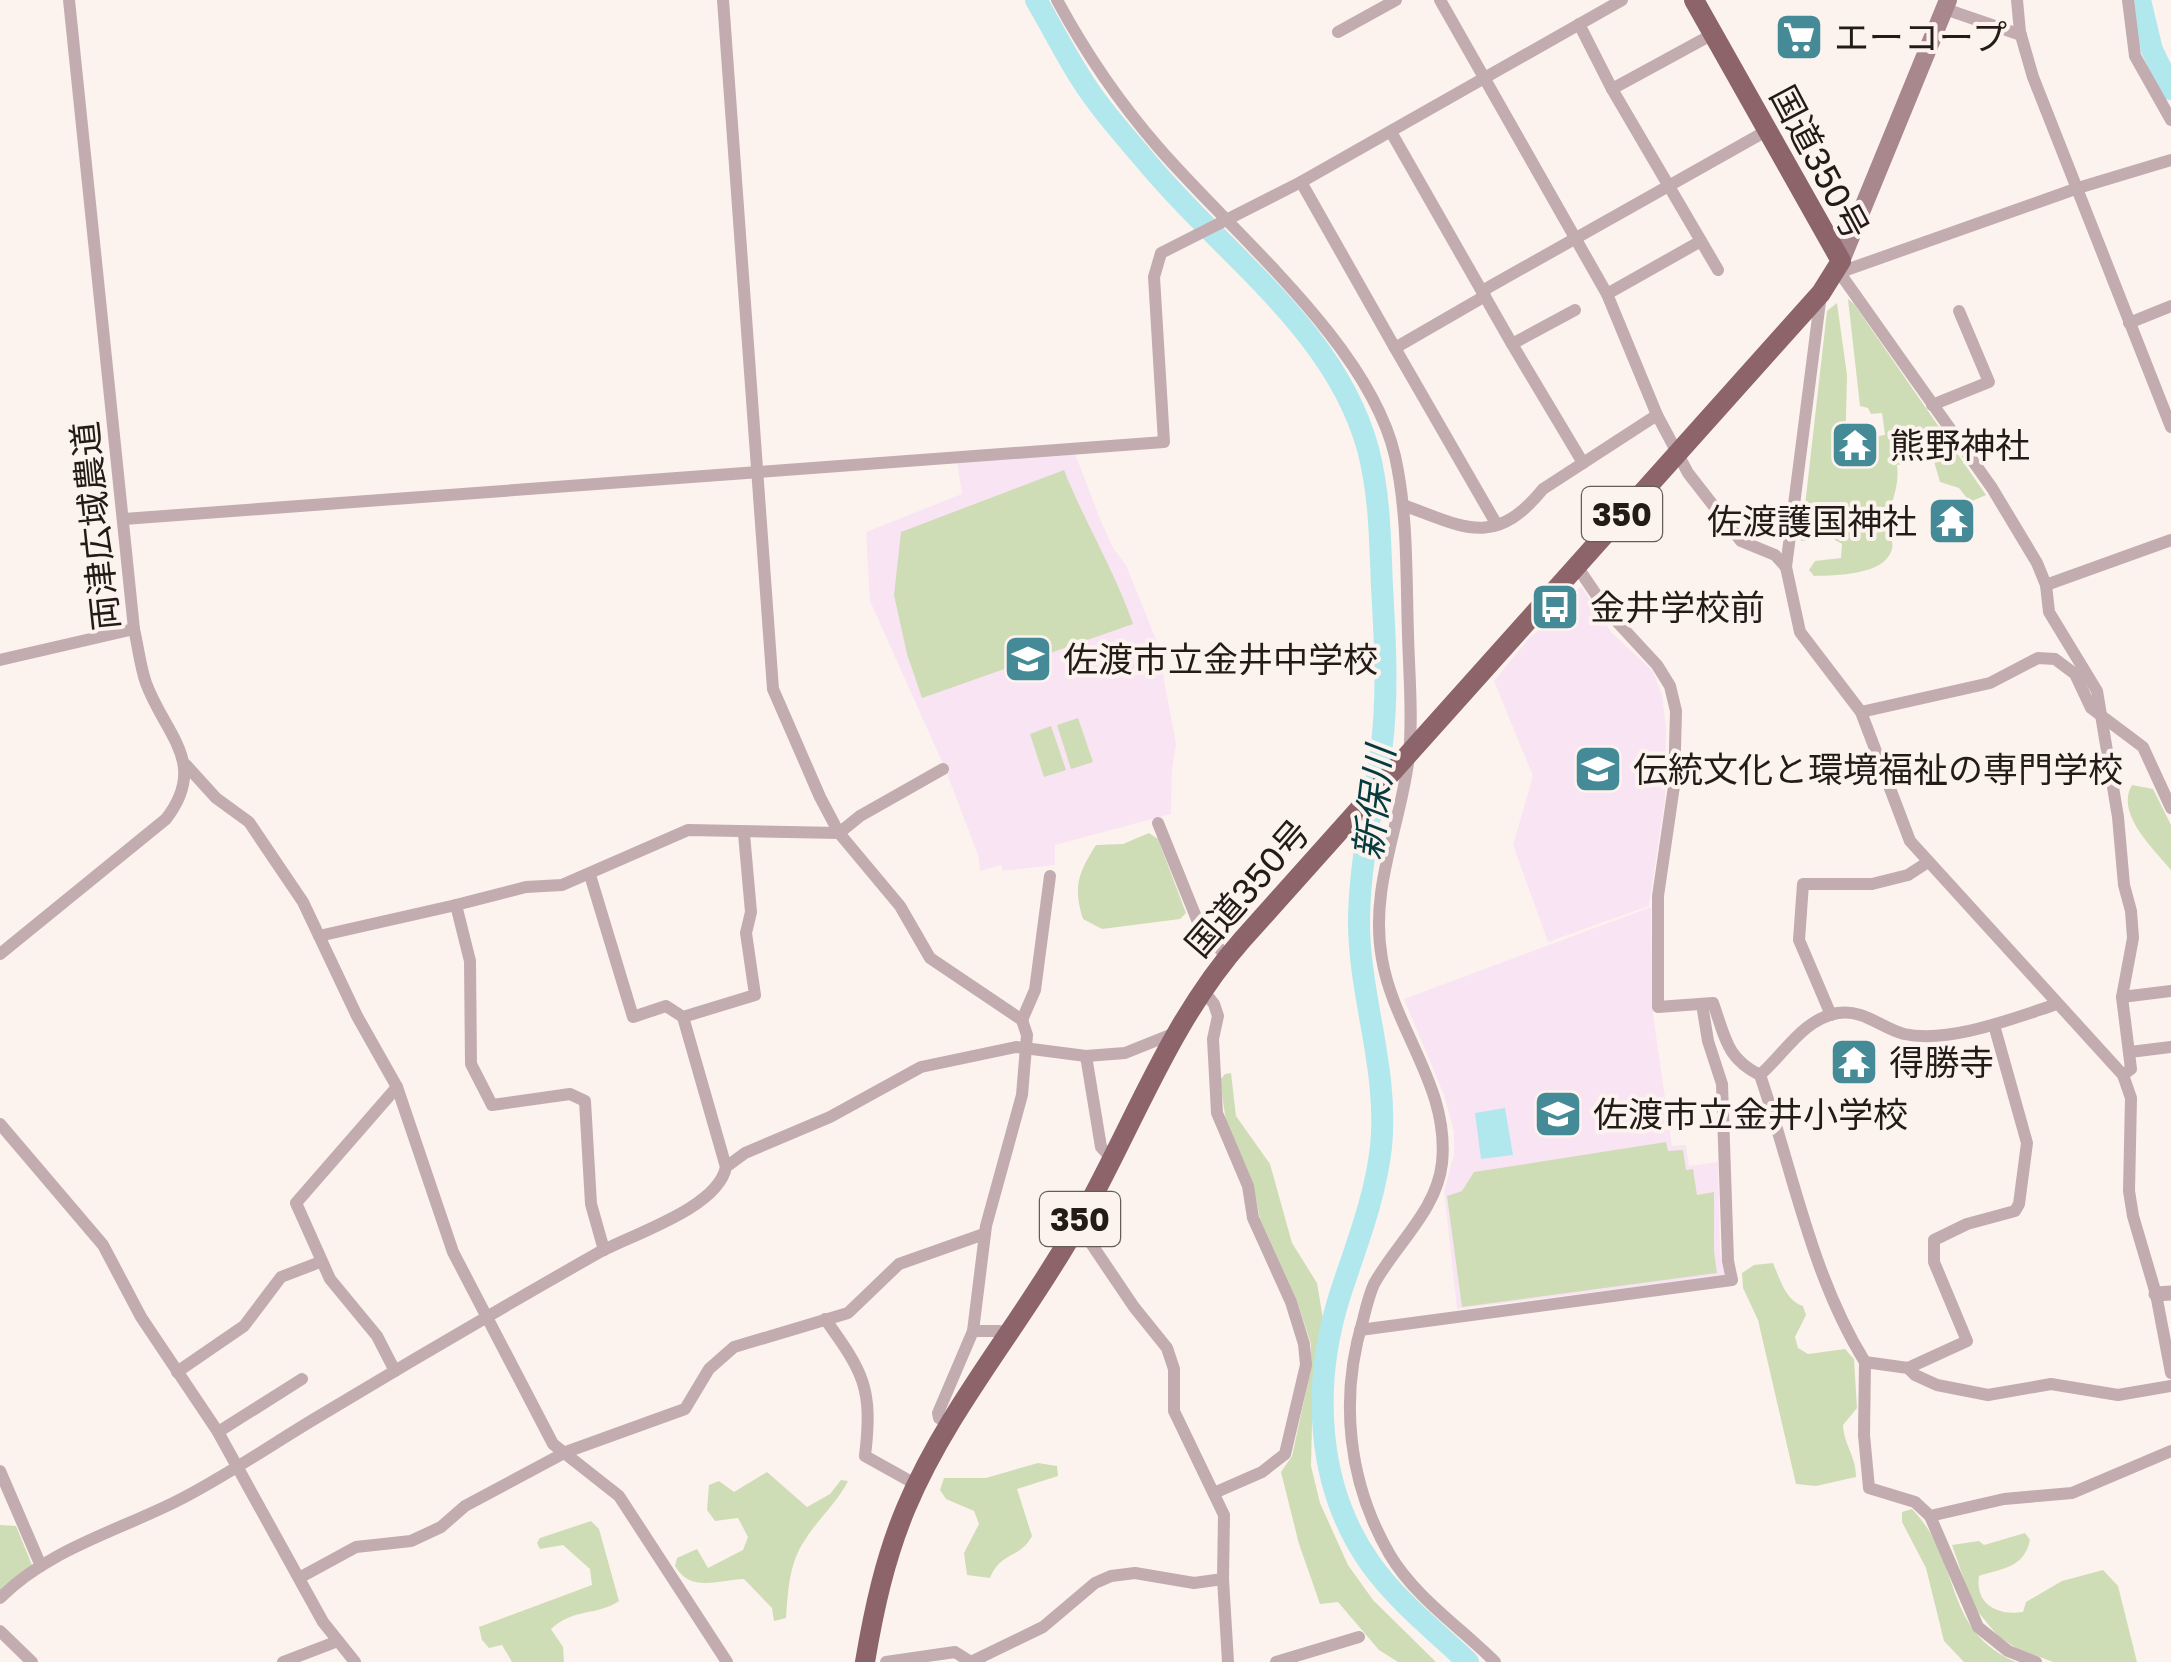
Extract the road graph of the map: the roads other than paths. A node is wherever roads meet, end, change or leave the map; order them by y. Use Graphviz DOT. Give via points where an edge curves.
graph roads {
  1 [pos="69,0"];
  2 [pos="723,0"];
  3 [pos="1057,0"];
  4 [pos="1396,0"];
  5 [pos="1440,0"];
  6 [pos="1622,0"];
  7 [pos="1694,0"];
  8 [pos="2017,0"];
  9 [pos="2128,0"];
  10 [pos="1946,3"];
  11 [pos="1579,24"];
  12 [pos="1338,32"];
  13 [pos="1713,34"];
  14 [pos="2021,36"];
  15 [pos="1484,78"];
  16 [pos="1612,89"];
  17 [pos="2171,120"];
  18 [pos="1768,130"];
  19 [pos="1390,132"];
  20 [pos="2171,160"];
  21 [pos="1301,182"];
  22 [pos="1669,186"];
  23 [pos="2078,188"];
  24 [pos="1227,222"];
  25 [pos="1577,238"];
  26 [pos="1700,241"];
  27 [pos="1841,261"];
  28 [pos="1718,270"];
  29 [pos="1822,292"];
  30 [pos="1483,294"];
  31 [pos="1607,294"];
  32 [pos="2171,306"];
  33 [pos="1575,310"];
  34 [pos="1960,311"];
  35 [pos="2128,323"];
  36 [pos="1512,344"];
  37 [pos="1395,348"];
  38 [pos="1932,405"];
  39 [pos="1657,416"];
  40 [pos="2171,427"];
  41 [pos="1678,454"];
  42 [pos="1583,464"];
  43 [pos="757,471"];
  44 [pos="1403,505"];
  45 [pos="124,519"];
  46 [pos="1497,525"];
  47 [pos="2171,540"];
  48 [pos="1576,565"];
  49 [pos="1786,567"];
  50 [pos="2046,585"];
  51 [pos="134,629"];
  52 [pos="0,660"];
  53 [pos="1860,712"];
  54 [pos="2102,716"];
  55 [pos="1404,760"];
  56 [pos="186,765"];
  57 [pos="942,769"];
  58 [pos="2171,808"];
  59 [pos="1158,822"];
  60 [pos="839,833"];
  61 [pos="744,834"];
  62 [pos="1928,862"];
  63 [pos="590,875"];
  64 [pos="1050,876"];
  65 [pos="456,905"];
  66 [pos="319,936"];
  67 [pos="0,954"];
  68 [pos="1227,957"];
  69 [pos="1202,989"];
  70 [pos="2171,990"];
  71 [pos="2122,998"];
  72 [pos="1702,1004"];
  73 [pos="2057,1004"];
  74 [pos="1831,1016"];
  75 [pos="683,1017"];
  76 [pos="1022,1020"];
  77 [pos="1994,1025"];
  78 [pos="1175,1032"];
  79 [pos="2171,1047"];
  80 [pos="1026,1048"];
  81 [pos="2130,1052"];
  82 [pos="1086,1056"];
  83 [pos="1760,1075"];
  84 [pos="2123,1075"];
  85 [pos="398,1087"];
  86 [pos="0,1124"];
  87 [pos="1111,1158"];
  88 [pos="726,1167"];
  89 [pos="1076,1228"];
  90 [pos="984,1234"];
  91 [pos="604,1250"];
  92 [pos="320,1262"];
  93 [pos="2164,1294"];
  94 [pos="487,1316"];
  95 [pos="825,1319"];
  96 [pos="1360,1330"];
  97 [pos="972,1331"];
  98 [pos="1000,1331"];
  99 [pos="1866,1362"];
  100 [pos="1908,1368"];
  101 [pos="395,1371"];
  102 [pos="177,1372"];
  103 [pos="2171,1373"];
  104 [pos="302,1379"];
  105 [pos="2171,1386"];
  106 [pos="950,1424"];
  107 [pos="218,1432"];
  108 [pos="566,1452"];
  109 [pos="2171,1452"];
  110 [pos="236,1466"];
  111 [pos="0,1471"];
  112 [pos="917,1486"];
  113 [pos="1214,1493"];
  114 [pos="1930,1516"];
  115 [pos="41,1566"];
  116 [pos="299,1578"];
  117 [pos="1222,1579"];
  118 [pos="0,1598"];
  119 [pos="0,1631"];
  120 [pos="1359,1637"];
  121 [pos="338,1640"];
  122 [pos="32,1662"];
  123 [pos="283,1662"];
  124 [pos="355,1662"];
  125 [pos="727,1662"];
  126 [pos="864,1662"];
  127 [pos="886,1662"];
  128 [pos="971,1662"];
  129 [pos="1228,1662"];
  130 [pos="1276,1662"];
  131 [pos="1495,1662"];
  132 [pos="2036,1662"];
  1 -- 45 [label="street, 両津広域農道"];
  2 -- 43 [label="street"];
  3 -- 24 [label="street" via="1123,103"];
  4 -- 12 [label="street"];
  5 -- 15 [label="street"];
  6 -- 11 [label="street"];
  7 -- 13 [label="highway, 国道350号"];
  8 -- 14 [label="street"];
  9 -- 17 [label="street" via="2135,56"];
  10 -- 14 [label="street"];
  10 -- 27 [label="main road"];
  11 -- 15 [label="street"];
  11 -- 16 [label="street"];
  13 -- 16 [label="street"];
  13 -- 18 [label="highway, 国道350号"];
  14 -- 23 [label="street"];
  15 -- 19 [label="street"];
  15 -- 25 [label="street"];
  16 -- 22 [label="street"];
  18 -- 22 [label="street"];
  18 -- 27 [label="highway, 国道350号"];
  19 -- 21 [label="street"];
  19 -- 30 [label="street"];
  20 -- 23 [label="street"];
  21 -- 24 [label="street"];
  21 -- 37 [label="street"];
  22 -- 25 [label="street"];
  22 -- 26 [label="street"];
  23 -- 27 [label="street" via="1848,270"];
  23 -- 35 [label="street"];
  24 -- 43 [label="street" via="1161,253 1154,277 1164,442"];
  24 -- 44 [label="street" via="1329,332 1360,378 1388,436"];
  25 -- 30 [label="street"];
  25 -- 31 [label="street"];
  26 -- 28 [label="street"];
  26 -- 31 [label="street"];
  27 -- 29 [label="highway, 国道350号 / 350"];
  27 -- 38 [label="street" via="1844,279"];
  29 -- 41 [label="highway, 国道350号 / 350"];
  29 -- 49 [label="street"];
  30 -- 36 [label="street"];
  30 -- 37 [label="street"];
  31 -- 39 [label="street"];
  32 -- 35 [label="street"];
  33 -- 36 [label="street"];
  34 -- 38 [label="street" via="1989,382"];
  35 -- 40 [label="street"];
  36 -- 42 [label="street"];
  37 -- 46 [label="street"];
  38 -- 50 [label="street" via="1992,488"];
  39 -- 41 [label="street"];
  39 -- 42 [label="street"];
  41 -- 48 [label="highway, 国道350号 / 350"];
  41 -- 49 [label="street" via="1736,536"];
  42 -- 46 [label="street"];
  43 -- 45 [label="street"];
  43 -- 60 [label="street" via="773,689"];
  44 -- 46 [label="street" via="1471,530"];
  44 -- 55 [label="street"];
  45 -- 51 [label="street, 両津広域農道"];
  47 -- 50 [label="street"];
  48 -- 55 [label="highway, 国道350号 / 350"];
  48 -- 72 [label="street" via="1657,664 1674,699 1674,786 1658,896 1658,1007"];
  49 -- 53 [label="street" via="1804,641"];
  50 -- 54 [label="street" via="2049,612 2096,691"];
  51 -- 52 [label="street"];
  51 -- 56 [label="street, 両津広域農道" via="146,683"];
  53 -- 54 [label="street" via="1990,683 2038,658 2065,664"];
  53 -- 62 [label="street" via="1910,841"];
  54 -- 58 [label="street" via="2143,748"];
  54 -- 71 [label="street" via="2131,911"];
  55 -- 68 [label="highway, 国道350号 / 350"];
  55 -- 96 [label="street" via="1378,929 1400,1019 1431,1082 1442,1164 1437,1190 1372,1287"];
  56 -- 66 [label="street, 両津広域農道" via="249,822"];
  56 -- 67 [label="street" via="184,790 166,819"];
  57 -- 60 [label="street"];
  59 -- 68 [label="street" via="1200,926"];
  60 -- 61 [label="street"];
  60 -- 76 [label="street" via="900,906 930,958"];
  61 -- 63 [label="street" via="688,830"];
  61 -- 75 [label="street" via="755,996"];
  62 -- 73 [label="street"];
  62 -- 74 [label="street" via="1908,876 1872,884 1803,884 1800,940"];
  63 -- 65 [label="street"];
  63 -- 75 [label="street" via="634,1017 666,1006"];
  64 -- 76 [label="street" via="1035,990"];
  65 -- 66 [label="street"];
  65 -- 91 [label="street" via="470,961 471,1064 492,1105 570,1094 585,1101 591,1204"];
  66 -- 85 [label="street, 両津広域農道"];
  68 -- 69 [label="highway, 国道350号 / 350"];
  69 -- 78 [label="highway, 国道350号 / 350"];
  69 -- 113 [label="street" via="1218,1016 1217,1113 1300,1326 1306,1365 1286,1454"];
  70 -- 71 [label="street"];
  71 -- 81 [label="street"];
  72 -- 83 [label="street" via="1713,1003 1729,1049"];
  72 -- 96 [label="street" via="1722,1084 1732,1280"];
  73 -- 77 [label="street"];
  73 -- 84 [label="street"];
  74 -- 77 [label="street" via="1857,1013 1903,1034"];
  74 -- 83 [label="street" via="1793,1037"];
  75 -- 88 [label="street"];
  76 -- 80 [label="street"];
  77 -- 100 [label="street" via="2027,1143 2019,1204 1934,1240 1934,1262 1967,1341"];
  78 -- 82 [label="street" via="1125,1053"];
  78 -- 87 [label="highway, 国道350号 / 350"];
  79 -- 81 [label="street"];
  80 -- 82 [label="street"];
  80 -- 88 [label="street" via="922,1067"];
  80 -- 90 [label="street" via="1019,1110"];
  81 -- 84 [label="street" via="2131,1069"];
  82 -- 87 [label="street" via="1101,1147"];
  83 -- 99 [label="street" via="1822,1280"];
  84 -- 93 [label="street" via="2131,1098 2132,1216"];
  85 -- 92 [label="street" via="296,1203"];
  85 -- 94 [label="street, 両津広域農道" via="452,1252"];
  86 -- 102 [label="street" via="103,1244"];
  87 -- 89 [label="highway, 国道350号 / 350"];
  88 -- 91 [label="street" via="708,1197"];
  89 -- 106 [label="highway, 国道350号 / 350"];
  89 -- 113 [label="street" via="1167,1348 1174,1411"];
  90 -- 95 [label="street" via="899,1264 848,1313"];
  90 -- 97 [label="street"];
  91 -- 94 [label="street"];
  92 -- 101 [label="street" via="377,1336"];
  92 -- 102 [label="street" via="281,1277 244,1326"];
  93 -- 103 [label="street"];
  94 -- 101 [label="street"];
  94 -- 108 [label="street, 両津広域農道" via="552,1444"];
  95 -- 108 [label="street" via="734,1347 709,1369 685,1409"];
  95 -- 112 [label="street" via="864,1379 864,1456"];
  96 -- 131 [label="street" via="1351,1363 1350,1432 1356,1473 1382,1537 1406,1576"];
  97 -- 98 [label="street"];
  97 -- 106 [label="street" via="938,1413"];
  99 -- 100 [label="street"];
  99 -- 114 [label="street" via="1868,1488 1915,1502"];
  100 -- 105 [label="street" via="1937,1385 1988,1395 2051,1384 2118,1395"];
  101 -- 110 [label="street"];
  102 -- 107 [label="street"];
  104 -- 107 [label="street"];
  106 -- 112 [label="highway, 国道350号 / 350"];
  107 -- 110 [label="street"];
  108 -- 116 [label="street" via="465,1506 441,1528 410,1541 356,1548"];
  108 -- 125 [label="street, 両津広域農道" via="619,1496"];
  109 -- 114 [label="street" via="2072,1493"];
  110 -- 115 [label="street"];
  110 -- 116 [label="street"];
  111 -- 115 [label="street"];
  112 -- 126 [label="highway, 国道350号 / 350" via="883,1572"];
  113 -- 117 [label="street" via="1224,1515"];
  114 -- 132 [label="street" via="1978,1627 2008,1651"];
  115 -- 118 [label="street"];
  116 -- 121 [label="street"];
  117 -- 128 [label="street" via="1112,1576 1044,1627"];
  117 -- 129 [label="street"];
  119 -- 122 [label="street"];
  120 -- 130 [label="street"];
  121 -- 123 [label="street"];
  121 -- 124 [label="street"];
  127 -- 128 [label="street" via="956,1652"];
}
